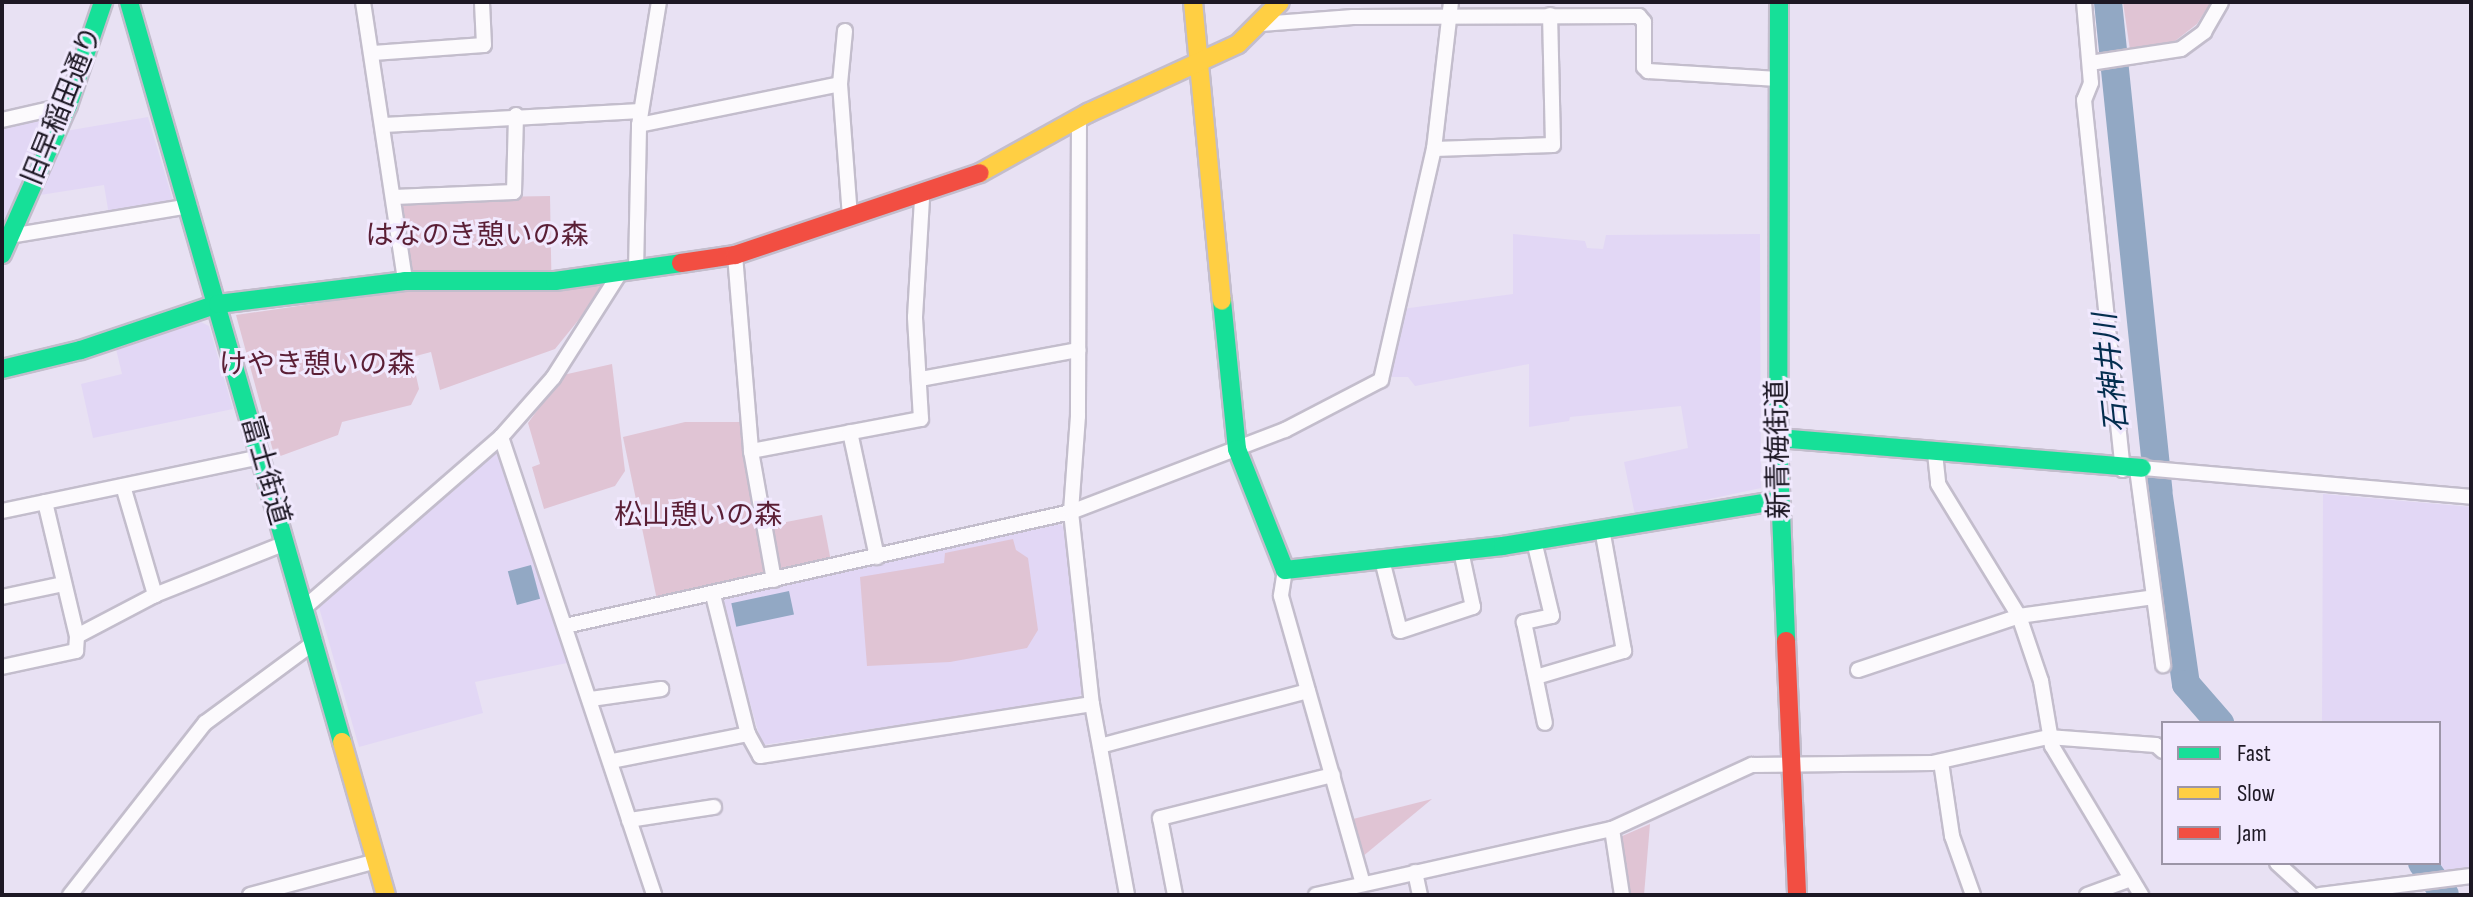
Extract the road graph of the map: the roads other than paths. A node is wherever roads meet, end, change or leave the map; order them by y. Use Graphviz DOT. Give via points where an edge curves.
graph roads {
  1 [pos="103,2"];
  2 [pos="129,2"];
  3 [pos="363,2"];
  4 [pos="482,2"];
  5 [pos="659,2"];
  6 [pos="1193,2"];
  7 [pos="1280,2"];
  8 [pos="1451,2"];
  9 [pos="1779,2"];
  10 [pos="2084,2"];
  11 [pos="2221,2"];
  12 [pos="1550,15"];
  13 [pos="1449,18"];
  14 [pos="1261,24"];
  15 [pos="845,31"];
  16 [pos="373,53"];
  17 [pos="2090,63"];
  18 [pos="1196,64"];
  19 [pos="1778,79"];
  20 [pos="840,84"];
  21 [pos="68,105"];
  22 [pos="516,115"];
  23 [pos="1079,117"];
  24 [pos="640,118"];
  25 [pos="2,120"];
  26 [pos="384,125"];
  27 [pos="1434,149"];
  28 [pos="394,197"];
  29 [pos="922,198"];
  30 [pos="190,206"];
  31 [pos="850,217"];
  32 [pos="6,245"];
  33 [pos="735,255"];
  34 [pos="628,272"];
  35 [pos="405,281"];
  36 [pos="218,304"];
  37 [pos="1078,350"];
  38 [pos="2,369"];
  39 [pos="920,379"];
  40 [pos="850,432"];
  41 [pos="501,437"];
  42 [pos="1778,438"];
  43 [pos="1237,449"];
  44 [pos="751,451"];
  45 [pos="1935,453"];
  46 [pos="261,457"];
  47 [pos="2134,469"];
  48 [pos="123,486"];
  49 [pos="2471,497"];
  50 [pos="1780,500"];
  51 [pos="45,502"];
  52 [pos="2,511"];
  53 [pos="1071,512"];
  54 [pos="1602,529"];
  55 [pos="1534,541"];
  56 [pos="286,543"];
  57 [pos="1461,551"];
  58 [pos="877,557"];
  59 [pos="1382,560"];
  60 [pos="1285,570"];
  61 [pos="774,580"];
  62 [pos="63,584"];
  63 [pos="155,595"];
  64 [pos="713,595"];
  65 [pos="2,597"];
  66 [pos="2154,597"];
  67 [pos="304,608"];
  68 [pos="2019,616"];
  69 [pos="565,626"];
  70 [pos="77,636"];
  71 [pos="315,642"];
  72 [pos="2163,665"];
  73 [pos="2,667"];
  74 [pos="1858,670"];
  75 [pos="1536,677"];
  76 [pos="661,689"];
  77 [pos="1308,691"];
  78 [pos="591,699"];
  79 [pos="1092,704"];
  80 [pos="1545,723"];
  81 [pos="748,734"];
  82 [pos="2048,737"];
  83 [pos="1100,746"];
  84 [pos="2161,749"];
  85 [pos="612,761"];
  86 [pos="1941,762"];
  87 [pos="1791,764"];
  88 [pos="1333,775"];
  89 [pos="714,807"];
  90 [pos="629,820"];
  91 [pos="1612,829"];
  92 [pos="377,861"];
  93 [pos="2279,865"];
  94 [pos="1415,872"];
  95 [pos="2471,876"];
  96 [pos="2131,879"];
  97 [pos="1363,884"];
  98 [pos="70,895"];
  99 [pos="250,895"];
  100 [pos="386,895"];
  101 [pos="654,895"];
  102 [pos="1127,895"];
  103 [pos="1175,895"];
  104 [pos="1316,895"];
  105 [pos="1420,895"];
  106 [pos="1622,895"];
  107 [pos="1797,895"];
  108 [pos="1973,895"];
  109 [pos="2087,895"];
  110 [pos="2141,895"];
  111 [pos="2312,895"];
  112 [pos="2320,895"];
  1 -- 21 [label="street, 旧早稲田通り"];
  2 -- 30 [label="street, 富士街道"];
  3 -- 16 [label="street"];
  4 -- 16 [label="street" via="484,45"];
  5 -- 24 [label="street"];
  6 -- 18 [label="street"];
  7 -- 14 [label="street"];
  8 -- 13 [label="street"];
  9 -- 19 [label="street, 新青梅街道"];
  10 -- 17 [label="street"];
  11 -- 17 [label="street" via="2204,32 2181,49"];
  12 -- 13 [label="street"];
  12 -- 19 [label="street" via="1639,16 1648,71"];
  12 -- 27 [label="street" via="1553,145"];
  13 -- 14 [label="street"];
  13 -- 27 [label="street"];
  14 -- 18 [label="street" via="1238,44"];
  15 -- 20 [label="street"];
  16 -- 26 [label="street"];
  17 -- 47 [label="street" via="2084,100"];
  18 -- 23 [label="street"];
  18 -- 43 [label="street"];
  19 -- 42 [label="street, 新青梅街道"];
  20 -- 24 [label="street"];
  20 -- 31 [label="street"];
  21 -- 25 [label="street"];
  21 -- 32 [label="street, 旧早稲田通り"];
  22 -- 24 [label="street"];
  22 -- 26 [label="street"];
  22 -- 28 [label="street" via="514,192"];
  23 -- 29 [label="street" via="966,181"];
  23 -- 37 [label="street"];
  24 -- 34 [label="street"];
  26 -- 28 [label="street"];
  27 -- 43 [label="street" via="1381,380"];
  28 -- 35 [label="street"];
  29 -- 31 [label="street"];
  29 -- 39 [label="street" via="915,317"];
  30 -- 32 [label="street"];
  30 -- 36 [label="street, 富士街道"];
  31 -- 33 [label="street"];
  33 -- 34 [label="street"];
  33 -- 44 [label="street"];
  34 -- 35 [label="street" via="555,281"];
  34 -- 41 [label="street" via="553,378"];
  35 -- 36 [label="street"];
  36 -- 38 [label="street" via="81,350"];
  36 -- 46 [label="street, 富士街道"];
  37 -- 39 [label="street"];
  37 -- 53 [label="street"];
  39 -- 40 [label="street" via="924,418"];
  40 -- 44 [label="street"];
  40 -- 58 [label="street"];
  41 -- 67 [label="street"];
  41 -- 69 [label="street"];
  42 -- 45 [label="street"];
  42 -- 50 [label="street, 新青梅街道"];
  43 -- 53 [label="street"];
  43 -- 60 [label="street"];
  44 -- 61 [label="street"];
  45 -- 47 [label="street"];
  45 -- 68 [label="street" via="1938,484"];
  46 -- 48 [label="street"];
  46 -- 56 [label="street, 富士街道"];
  47 -- 49 [label="street"];
  47 -- 66 [label="street"];
  48 -- 51 [label="street"];
  48 -- 63 [label="street"];
  50 -- 54 [label="street"];
  50 -- 87 [label="street, 新青梅街道"];
  51 -- 52 [label="street"];
  51 -- 62 [label="street"];
  53 -- 58 [label="street"];
  53 -- 79 [label="street"];
  54 -- 55 [label="street"];
  54 -- 75 [label="street" via="1624,651"];
  55 -- 57 [label="street"];
  55 -- 75 [label="street" via="1552,616 1524,622"];
  56 -- 63 [label="street"];
  56 -- 67 [label="street, 富士街道"];
  57 -- 59 [label="street"];
  57 -- 59 [label="street" via="1473,607 1400,631"];
  58 -- 61 [label="street"];
  59 -- 60 [label="street"];
  60 -- 77 [label="street" via="1281,596"];
  61 -- 64 [label="street"];
  62 -- 65 [label="street"];
  62 -- 70 [label="street"];
  63 -- 70 [label="street"];
  64 -- 69 [label="street"];
  64 -- 81 [label="street"];
  66 -- 68 [label="street"];
  66 -- 72 [label="street"];
  67 -- 71 [label="street, 富士街道"];
  68 -- 74 [label="street"];
  68 -- 82 [label="street" via="2041,681"];
  69 -- 78 [label="street"];
  70 -- 73 [label="street" via="73,652"];
  71 -- 92 [label="street, 富士街道"];
  71 -- 98 [label="street" via="205,723"];
  75 -- 80 [label="street"];
  76 -- 78 [label="street"];
  77 -- 83 [label="street"];
  77 -- 88 [label="street"];
  78 -- 85 [label="street"];
  79 -- 81 [label="street" via="760,756"];
  79 -- 83 [label="street"];
  81 -- 85 [label="street"];
  82 -- 84 [label="street"];
  82 -- 86 [label="street"];
  82 -- 96 [label="street"];
  83 -- 102 [label="street"];
  85 -- 90 [label="street"];
  86 -- 87 [label="street"];
  86 -- 108 [label="street" via="1952,836"];
  87 -- 91 [label="street" via="1752,765"];
  87 -- 107 [label="street, 新青梅街道"];
  88 -- 97 [label="street"];
  88 -- 103 [label="street" via="1160,818"];
  89 -- 90 [label="street"];
  90 -- 101 [label="street"];
  91 -- 94 [label="street"];
  91 -- 106 [label="street"];
  92 -- 99 [label="street"];
  92 -- 100 [label="street, 富士街道"];
  93 -- 111 [label="street"];
  94 -- 97 [label="street"];
  94 -- 105 [label="street"];
  95 -- 112 [label="street"];
  96 -- 109 [label="street"];
  96 -- 110 [label="street"];
  97 -- 104 [label="street"];
}
